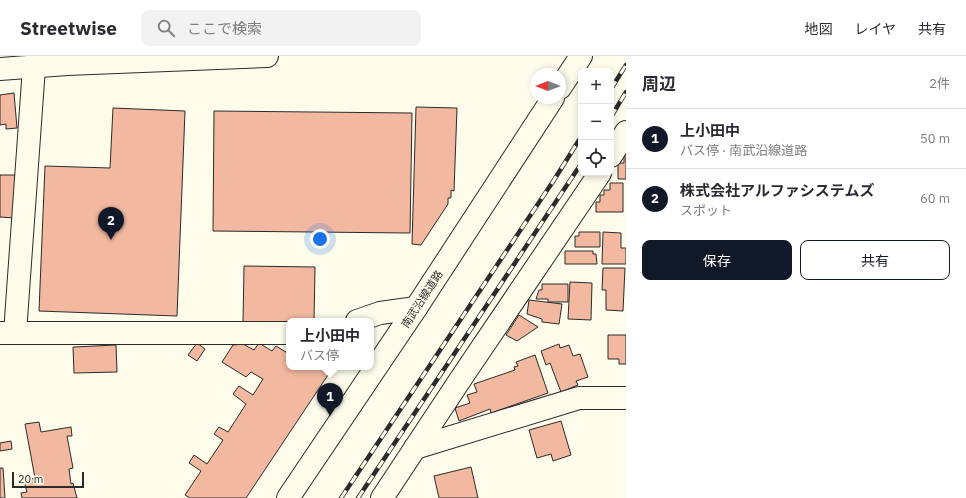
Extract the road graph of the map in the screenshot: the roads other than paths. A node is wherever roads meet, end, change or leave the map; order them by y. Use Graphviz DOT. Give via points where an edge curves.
graph roads {
  1 [pos="267,56"];
  2 [pos="581,56"];
  3 [pos="34,66"];
  4 [pos="0,69"];
  5 [pos="566,79"];
  6 [pos="549,104"];
  7 [pos="626,132"];
  8 [pos="614,151"];
  9 [pos="598,176"];
  10 [pos="416,308"];
  11 [pos="366,318"];
  12 [pos="8,333"];
  13 [pos="286,334"];
  14 [pos="626,398"];
  15 [pos="415,448"];
  16 [pos="288,498"];
  17 [pos="382,498"];
  1 -- 3 [label="street"];
  2 -- 5 [label="street"];
  3 -- 4 [label="street"];
  3 -- 12 [label="street"];
  6 -- 10 [label="street, 南武沿線道路"];
  7 -- 8 [label="street"];
  9 -- 15 [label="street"];
  10 -- 11 [label="street" via="380,313"];
  10 -- 16 [label="street, 南武沿線道路"];
  12 -- 13 [label="street"];
  14 -- 15 [label="street" via="579,398"];
  15 -- 17 [label="street"];
}
